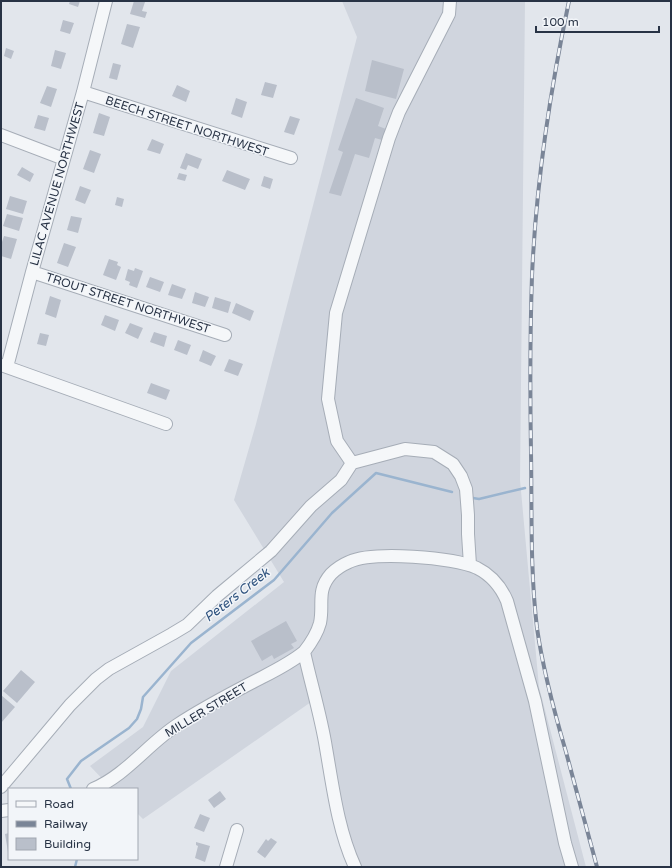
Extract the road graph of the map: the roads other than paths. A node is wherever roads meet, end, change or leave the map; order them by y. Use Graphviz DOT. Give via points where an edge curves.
graph roads {
  1 [pos="106,1"];
  2 [pos="450,1"];
  3 [pos="83,92"];
  4 [pos="1,135"];
  5 [pos="291,158"];
  6 [pos="64,159"];
  7 [pos="32,272"];
  8 [pos="225,335"];
  9 [pos="4,366"];
  10 [pos="166,424"];
  11 [pos="352,463"];
  12 [pos="470,565"];
  13 [pos="304,652"];
  14 [pos="1,787"];
  15 [pos="95,788"];
  16 [pos="237,830"];
  17 [pos="226,867"];
  18 [pos="355,867"];
  19 [pos="572,867"];
  1 -- 3 [label="street, LILAC AVENUE NORTHWEST"];
  2 -- 11 [label="street" via="449,14 399,112 389,138 336,313 328,399 337,441"];
  3 -- 5 [label="street, BEECH STREET NORTHWEST"];
  3 -- 6 [label="street, LILAC AVENUE NORTHWEST"];
  4 -- 6 [label="street"];
  6 -- 7 [label="street, LILAC AVENUE NORTHWEST"];
  7 -- 8 [label="street, TROUT STREET NORTHWEST"];
  7 -- 9 [label="street, LILAC AVENUE NORTHWEST"];
  9 -- 10 [label="street"];
  11 -- 12 [label="street" via="405,449 434,452 453,464 464,482"];
  11 -- 14 [label="street" via="342,480 311,506 271,551 187,625 96,679 70,705"];
  12 -- 13 [label="street" via="440,559 386,556 350,562 339,567 325,583 320,623"];
  12 -- 19 [label="street" via="494,580 507,601 535,701 564,843"];
  13 -- 15 [label="street, MILLER STREET" via="288,664 178,725 121,771"];
  13 -- 18 [label="street" via="345,843"];
  16 -- 17 [label="street"];
}
